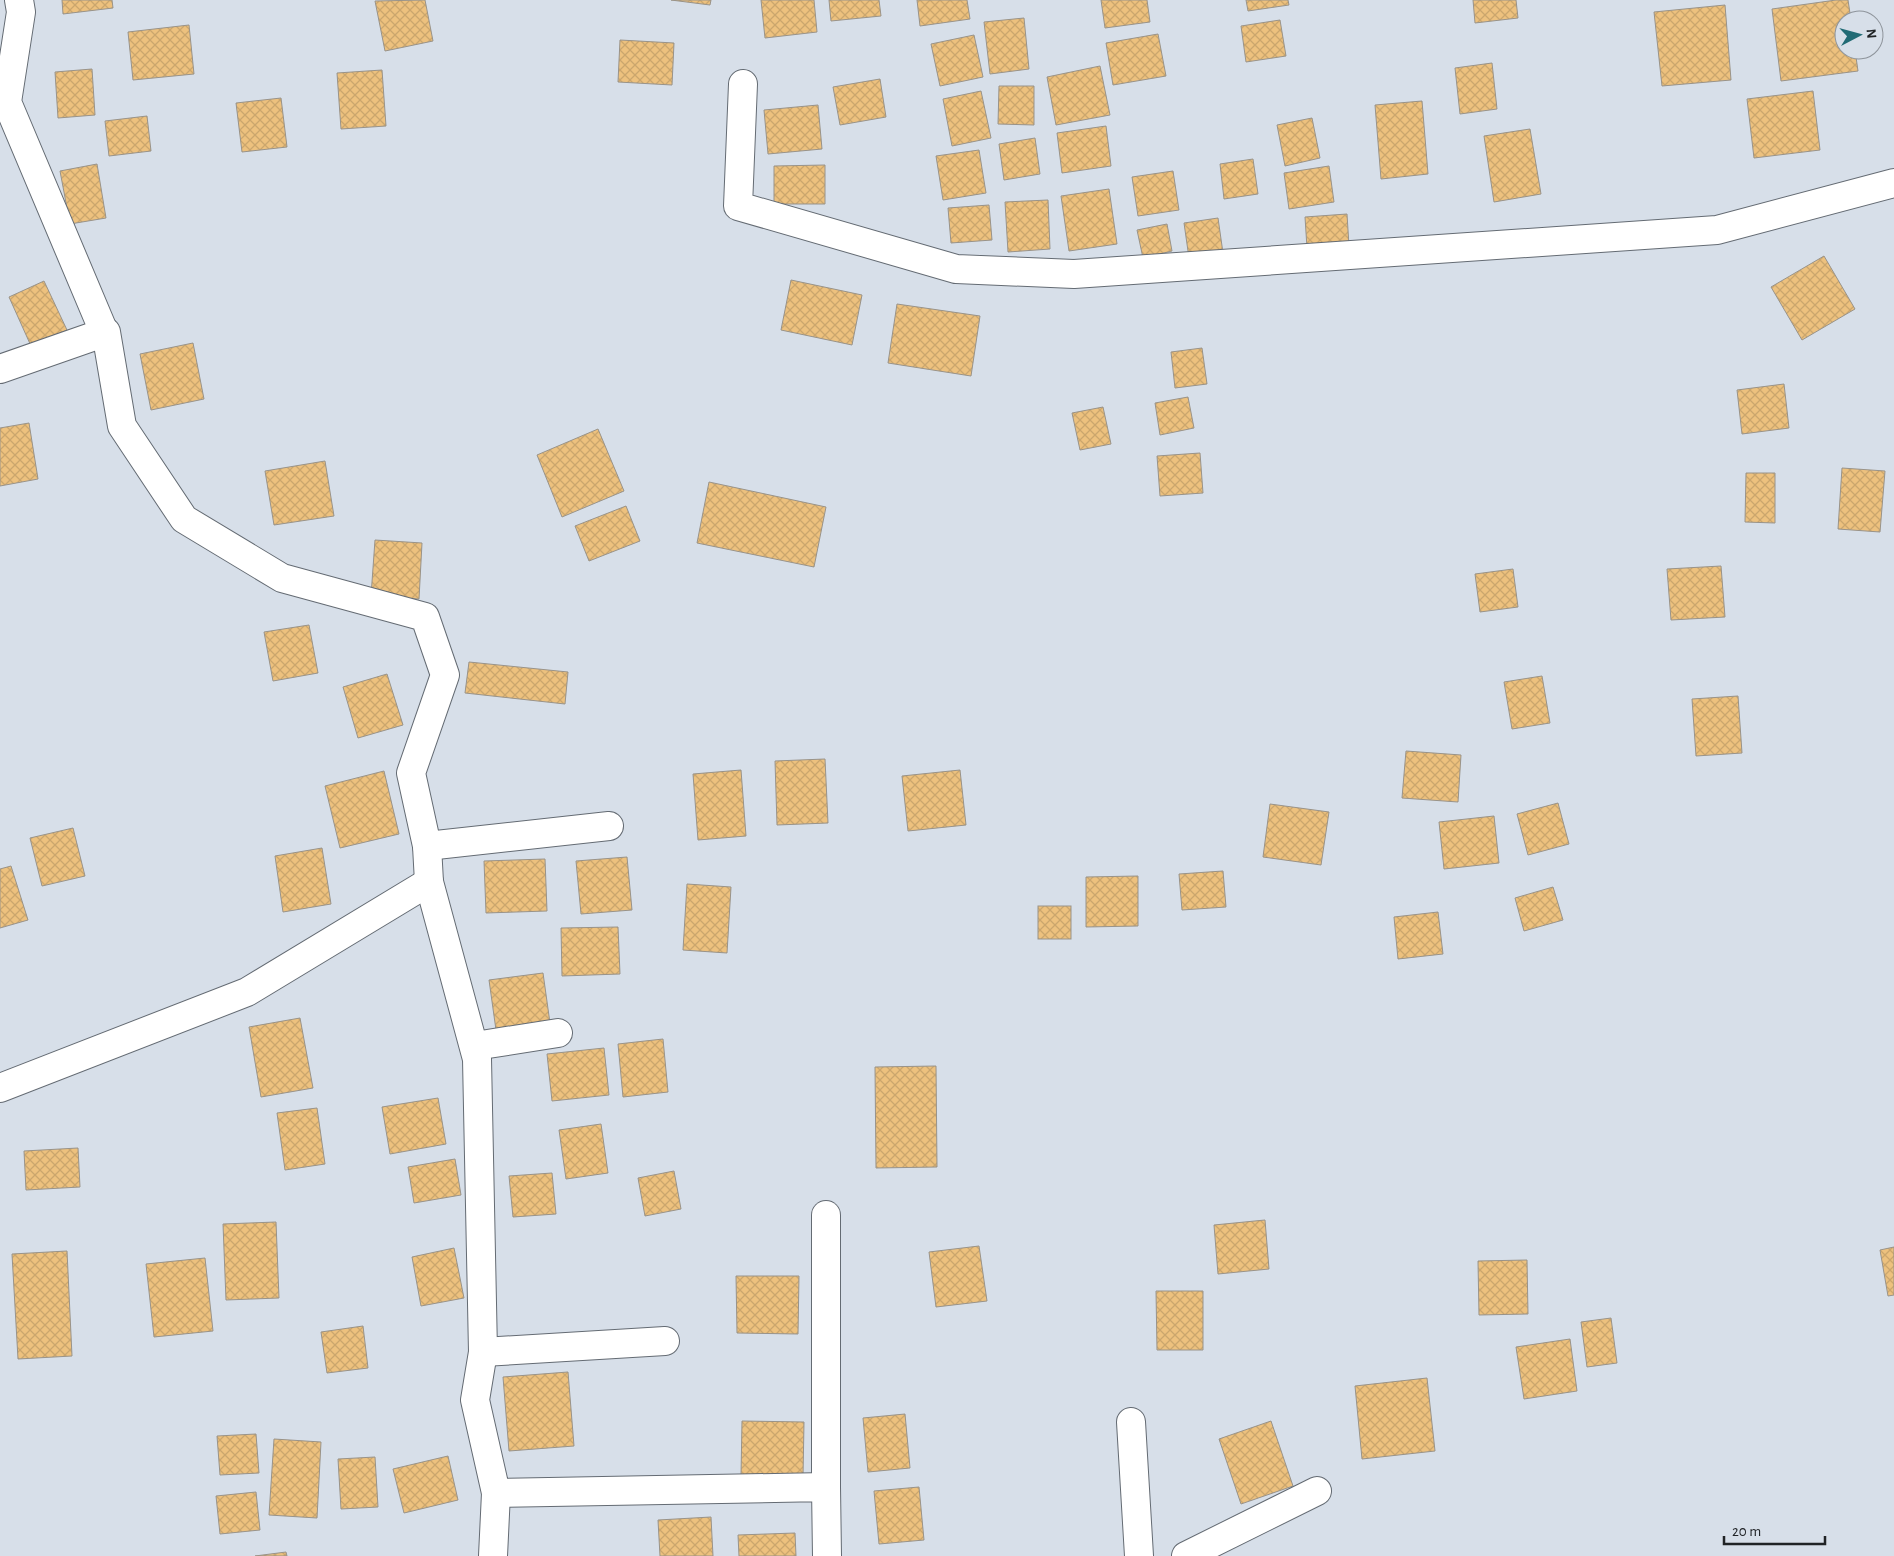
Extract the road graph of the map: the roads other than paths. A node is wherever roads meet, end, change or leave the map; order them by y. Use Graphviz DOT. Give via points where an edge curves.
graph roads {
  1 [pos="19,0"];
  2 [pos="743,84"];
  3 [pos="1894,183"];
  4 [pos="104,332"];
  5 [pos="0,369"];
  6 [pos="609,826"];
  7 [pos="427,846"];
  8 [pos="429,882"];
  9 [pos="558,1033"];
  10 [pos="475,1046"];
  11 [pos="0,1088"];
  12 [pos="826,1215"];
  13 [pos="665,1341"];
  14 [pos="483,1352"];
  15 [pos="1131,1422"];
  16 [pos="826,1487"];
  17 [pos="1317,1492"];
  18 [pos="496,1493"];
  19 [pos="493,1556"];
  20 [pos="827,1556"];
  21 [pos="1139,1556"];
  22 [pos="1186,1556"];
  1 -- 4 [label="street" via="21,12 7,102"];
  2 -- 3 [label="street" via="738,206 956,269 1074,274 1717,230"];
  4 -- 5 [label="street"];
  4 -- 7 [label="street" via="122,426 184,519 282,578 425,618 445,675 411,774"];
  6 -- 7 [label="street"];
  7 -- 8 [label="street"];
  8 -- 10 [label="street"];
  8 -- 11 [label="street" via="247,992"];
  9 -- 10 [label="street"];
  10 -- 14 [label="street"];
  12 -- 16 [label="street"];
  13 -- 14 [label="street"];
  14 -- 18 [label="street" via="475,1400"];
  15 -- 21 [label="street"];
  16 -- 18 [label="street"];
  16 -- 20 [label="street"];
  17 -- 22 [label="street"];
  18 -- 19 [label="street"];
}
